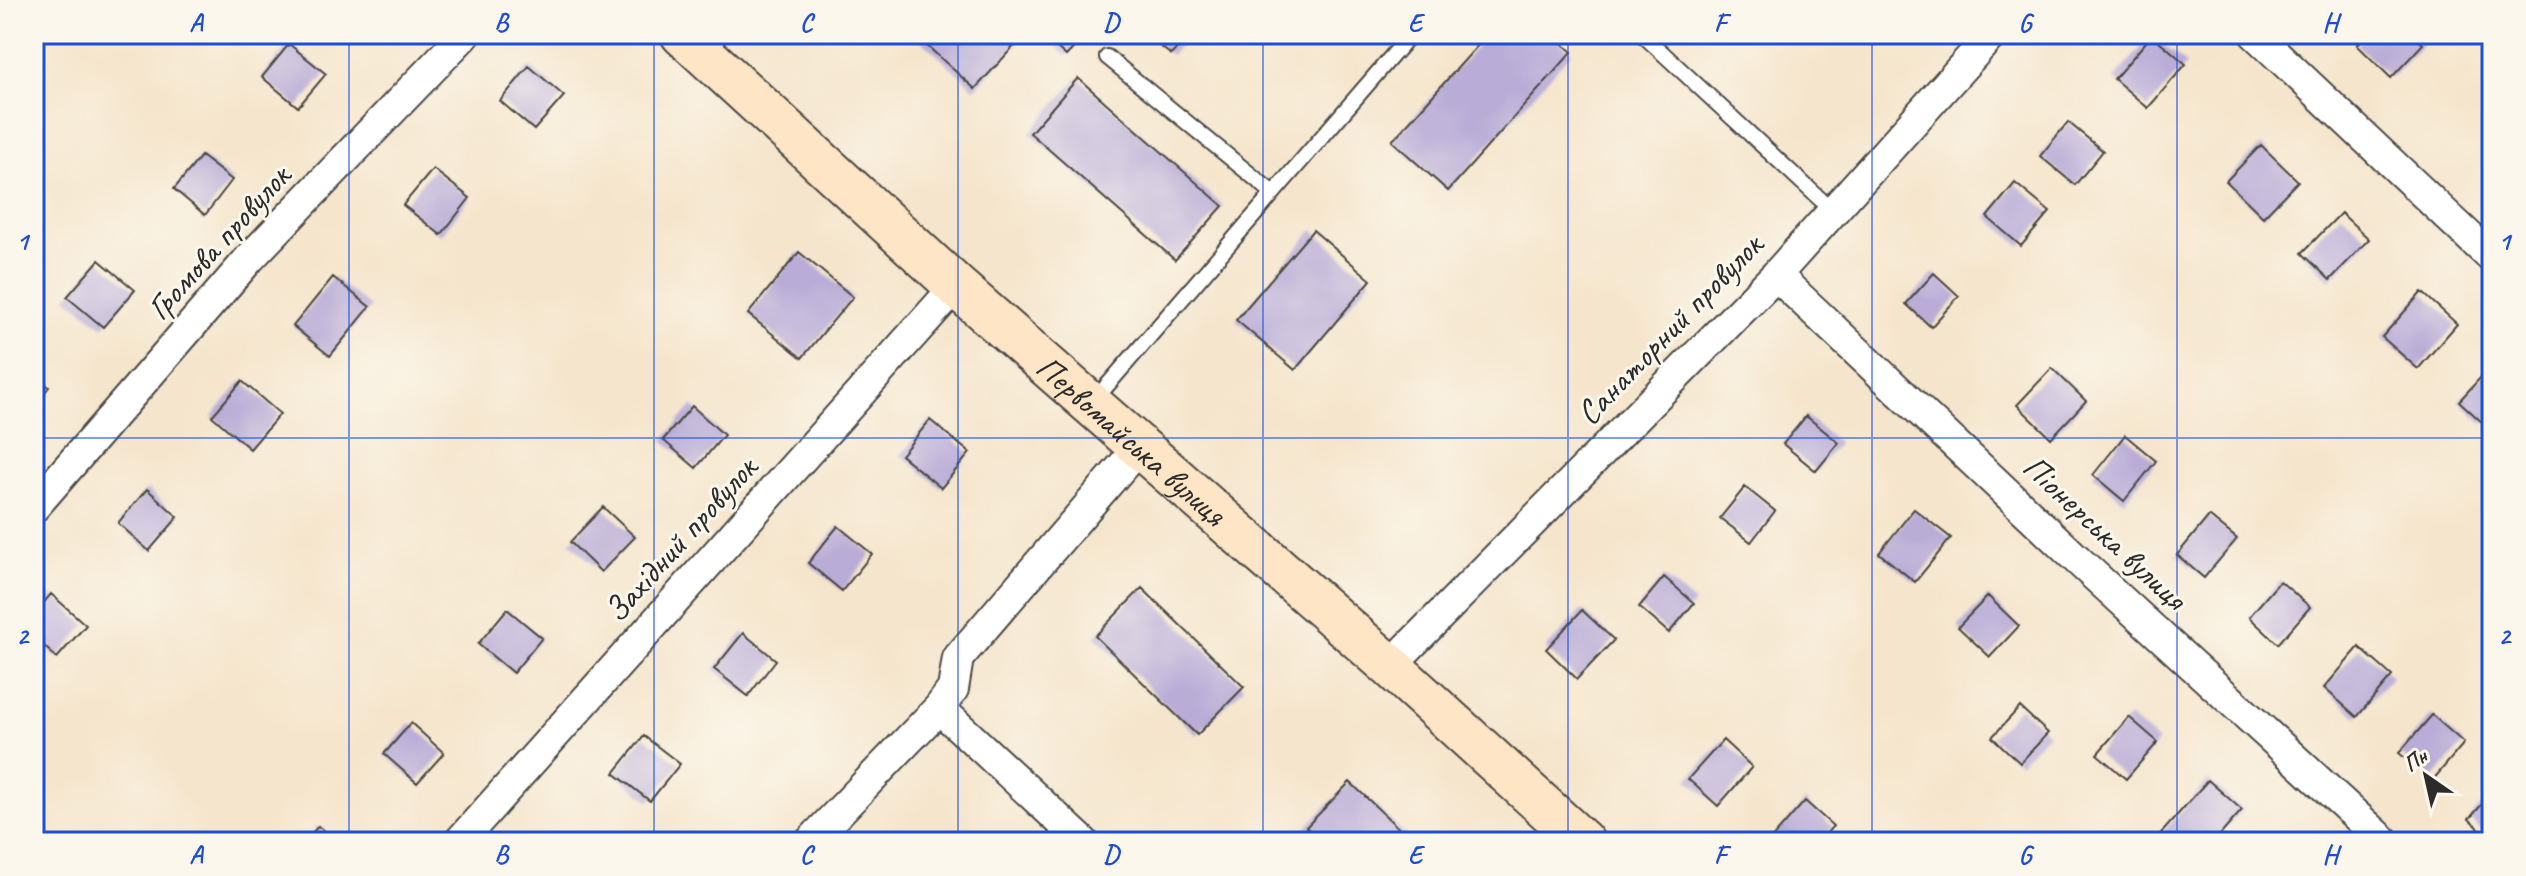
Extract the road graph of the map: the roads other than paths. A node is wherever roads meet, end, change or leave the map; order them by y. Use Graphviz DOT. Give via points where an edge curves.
graph roads {
  1 [pos="465,34"];
  2 [pos="682,34"];
  3 [pos="1411,34"];
  4 [pos="1642,34"];
  5 [pos="1992,34"];
  6 [pos="2255,34"];
  7 [pos="1107,57"];
  8 [pos="1273,193"];
  9 [pos="1833,211"];
  10 [pos="2492,258"];
  11 [pos="1776,275"];
  12 [pos="956,286"];
  13 [pos="1090,404"];
  14 [pos="1139,447"];
  15 [pos="34,507"];
  16 [pos="1390,666"];
  17 [pos="939,708"];
  18 [pos="459,842"];
  19 [pos="810,842"];
  20 [pos="1083,842"];
  21 [pos="1583,842"];
  22 [pos="2385,842"];
  1 -- 15 [label="street, Громова провулок" via="249,259"];
  2 -- 12 [label="main road, Первомайська вулиця"];
  3 -- 8 [label="lane"];
  4 -- 9 [label="lane"];
  5 -- 9 [label="street, Санаторний провулок"];
  6 -- 10 [label="street"];
  7 -- 8 [label="lane"];
  8 -- 13 [label="lane"];
  9 -- 11 [label="street, Санаторний провулок"];
  11 -- 16 [label="street, Санаторний провулок"];
  11 -- 22 [label="street, Піонерська вулиця"];
  12 -- 13 [label="main road, Первомайська вулиця"];
  12 -- 18 [label="street, Західний провулок"];
  13 -- 14 [label="main road, Первомайська вулиця"];
  14 -- 16 [label="main road, Первомайська вулиця"];
  14 -- 17 [label="street" via="958,658 953,689"];
  16 -- 21 [label="main road, Первомайська вулиця"];
  17 -- 19 [label="street"];
  17 -- 20 [label="street"];
}
